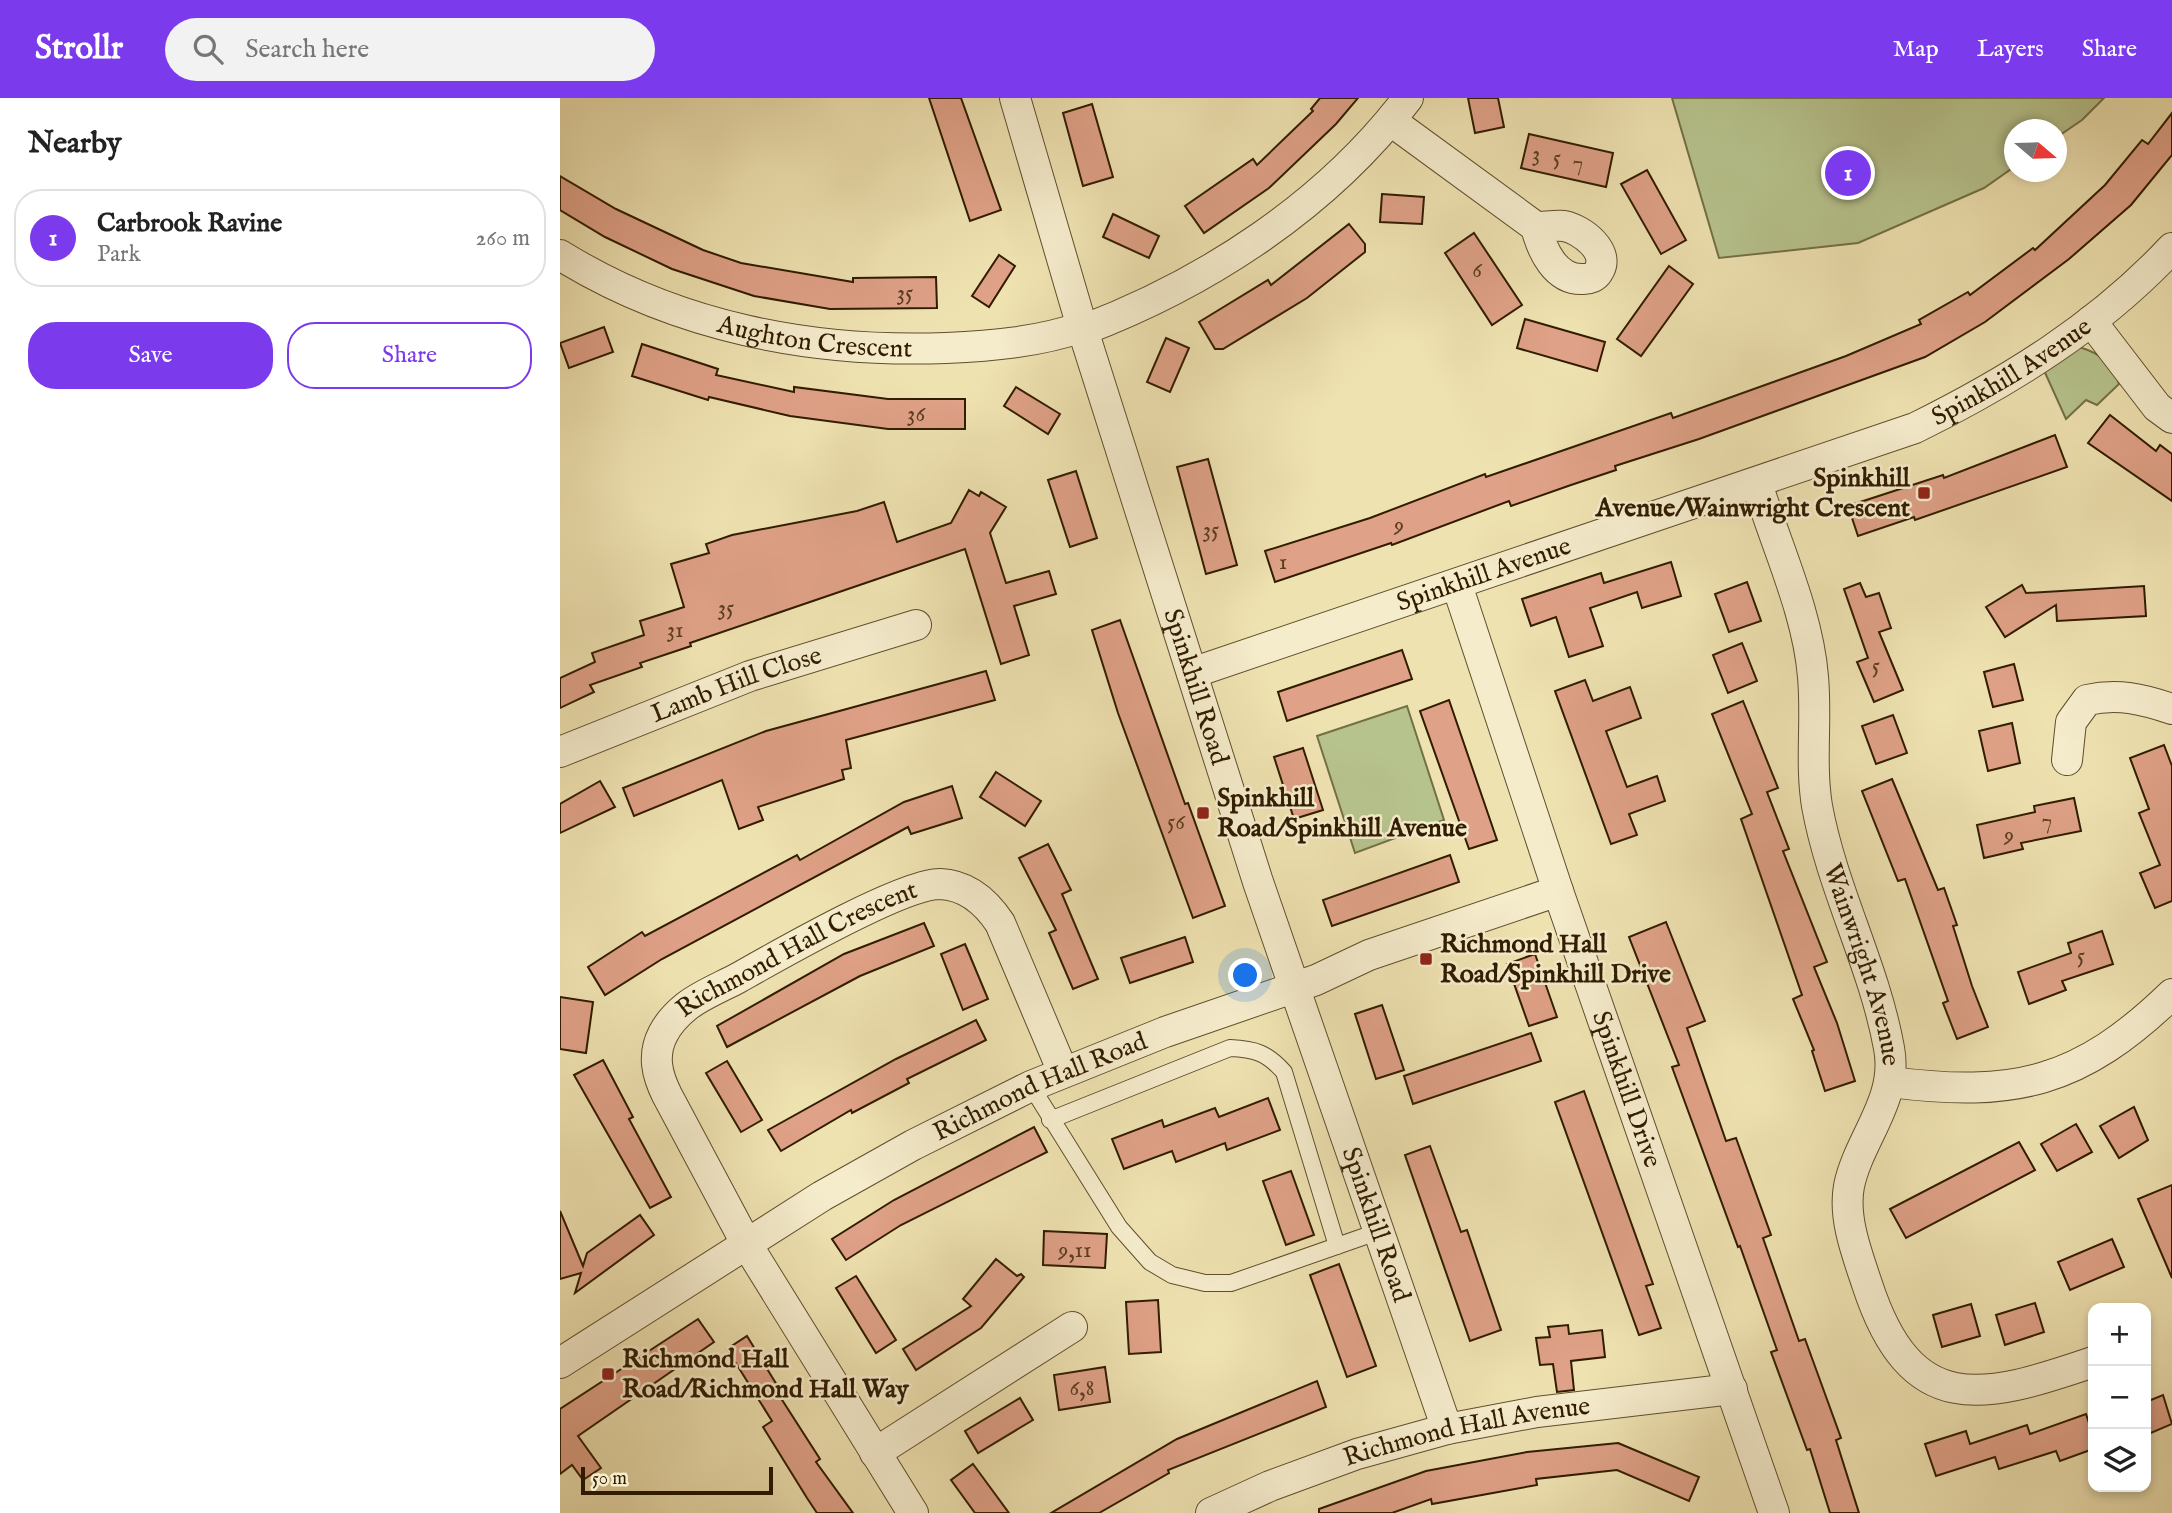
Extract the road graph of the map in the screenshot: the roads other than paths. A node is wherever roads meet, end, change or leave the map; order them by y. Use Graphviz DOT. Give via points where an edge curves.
graph roads {
  1 [pos="1015,98"];
  2 [pos="1399,109"];
  3 [pos="1536,228"];
  4 [pos="2172,248"];
  5 [pos="561,258"];
  6 [pos="2091,321"];
  7 [pos="1083,329"];
  8 [pos="2172,418"];
  9 [pos="1756,483"];
  10 [pos="1457,585"];
  11 [pos="916,625"];
  12 [pos="1192,673"];
  13 [pos="2172,709"];
  14 [pos="560,752"];
  15 [pos="2067,760"];
  16 [pos="1558,891"];
  17 [pos="1296,987"];
  18 [pos="2172,993"];
  19 [pos="1063,1072"];
  20 [pos="1890,1082"];
  21 [pos="1031,1086"];
  22 [pos="1051,1120"];
  23 [pos="1377,1232"];
  24 [pos="746,1244"];
  25 [pos="1337,1246"];
  26 [pos="1072,1327"];
  27 [pos="560,1363"];
  28 [pos="2088,1364"];
  29 [pos="1732,1389"];
  30 [pos="1447,1429"];
  31 [pos="875,1453"];
  32 [pos="913,1513"];
  33 [pos="1211,1513"];
  34 [pos="1774,1513"];
  1 -- 7 [label="street, Spinkhill Road"];
  2 -- 3 [label="street"];
  2 -- 7 [label="street, Aughton Crescent" via="1334,179 1285,220 1212,268"];
  4 -- 6 [label="street, Spinkhill Avenue"];
  5 -- 7 [label="street, Aughton Crescent" via="661,304 740,331 802,343 886,349 995,346"];
  6 -- 8 [label="street" via="2157,407"];
  6 -- 9 [label="street, Spinkhill Avenue" via="1988,392 1914,428"];
  7 -- 12 [label="street, Spinkhill Road"];
  9 -- 10 [label="street, Spinkhill Avenue"];
  9 -- 20 [label="street, Wainwright Avenue" via="1801,621 1813,676 1817,805 1883,1017"];
  10 -- 12 [label="street, Spinkhill Avenue"];
  10 -- 16 [label="street, Spinkhill Drive"];
  11 -- 14 [label="street, Lamb Hill Close" via="750,676"];
  12 -- 17 [label="street, Spinkhill Road"];
  13 -- 15 [label="street" via="2144,699 2109,695 2087,700 2071,722"];
  16 -- 17 [label="street, Richmond Hall Road" via="1369,955"];
  16 -- 29 [label="street, Spinkhill Drive"];
  17 -- 19 [label="street, Richmond Hall Road"];
  17 -- 23 [label="street, Spinkhill Road"];
  18 -- 20 [label="street" via="2138,1027 2103,1052 2012,1087 1941,1089"];
  19 -- 21 [label="street, Richmond Hall Road"];
  19 -- 24 [label="street, Richmond Hall Crescent" via="1000,923 989,906 971,893 936,884 905,893 804,942 688,1005 662,1035 655,1056 659,1079"];
  20 -- 28 [label="street, Wainwright Avenue" via="1849,1187 1852,1237 1891,1341 1912,1366 1934,1380 1985,1392 2028,1384"];
  21 -- 22 [label="lane"];
  21 -- 24 [label="street, Richmond Hall Road" via="913,1144"];
  22 -- 25 [label="lane" via="1119,1227 1150,1262 1172,1275 1231,1283"];
  22 -- 25 [label="lane" via="1230,1048 1269,1056 1284,1072"];
  23 -- 25 [label="lane"];
  23 -- 30 [label="street, Spinkhill Road"];
  24 -- 27 [label="street, Richmond Hall Road"];
  24 -- 31 [label="street"];
  26 -- 31 [label="street"];
  29 -- 30 [label="street, Richmond Hall Avenue" via="1537,1412"];
  29 -- 34 [label="street, Spinkhill Drive"];
  30 -- 33 [label="street, Richmond Hall Avenue" via="1357,1454"];
  31 -- 32 [label="street"];
}
